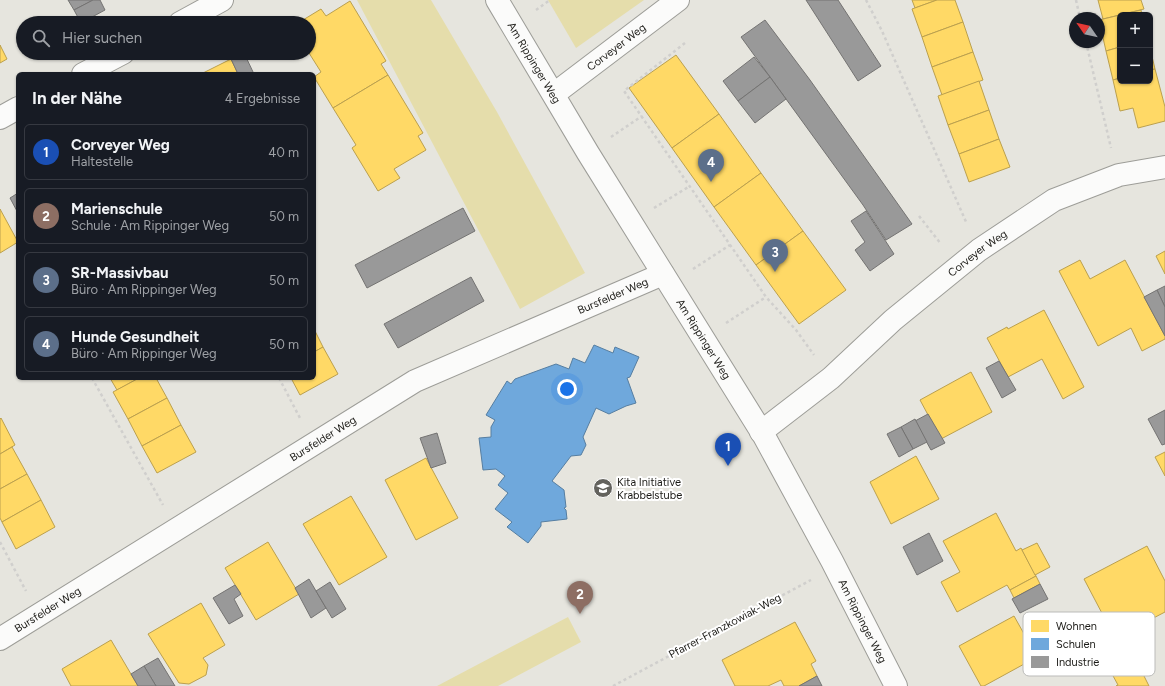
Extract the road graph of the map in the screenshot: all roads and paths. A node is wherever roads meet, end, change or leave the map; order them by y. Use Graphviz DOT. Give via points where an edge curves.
graph roads {
  1 [pos="222,0"];
  2 [pos="497,0"];
  3 [pos="678,0"];
  4 [pos="866,0"];
  5 [pos="1076,0"];
  6 [pos="1079,12"];
  7 [pos="193,16"];
  8 [pos="686,43"];
  9 [pos="1087,48"];
  10 [pos="110,60"];
  11 [pos="87,72"];
  12 [pos="554,94"];
  13 [pos="16,109"];
  14 [pos="642,116"];
  15 [pos="0,118"];
  16 [pos="612,136"];
  17 [pos="1165,167"];
  18 [pos="1119,175"];
  19 [pos="690,186"];
  20 [pos="672,197"];
  21 [pos="919,216"];
  22 [pos="730,245"];
  23 [pos="979,250"];
  24 [pos="712,256"];
  25 [pos="958,267"];
  26 [pos="664,274"];
  27 [pos="766,297"];
  28 [pos="748,309"];
  29 [pos="831,378"];
  30 [pos="93,380"];
  31 [pos="280,380"];
  32 [pos="761,432"];
  33 [pos="314,444"];
  34 [pos="177,529"];
  35 [pos="0,542"];
  36 [pos="832,561"];
  37 [pos="39,615"];
  38 [pos="0,639"];
  39 [pos="613,686"];
  40 [pos="896,686"];
  1 -- 7 [label="street"];
  2 -- 12 [label="street, Am Rippinger Weg"];
  3 -- 12 [label="street, Corveyer Weg"];
  4 -- 23 [label="path" via="882,30"];
  5 -- 6 [label="path"];
  8 -- 14 [label="path" via="624,91"];
  9 -- 18 [label="path"];
  10 -- 11 [label="street"];
  12 -- 26 [label="street, Am Rippinger Weg"];
  13 -- 15 [label="street"];
  14 -- 16 [label="path"];
  14 -- 19 [label="path"];
  17 -- 18 [label="street, Corveyer Weg"];
  18 -- 23 [label="street, Corveyer Weg" via="1054,200"];
  19 -- 20 [label="path"];
  19 -- 22 [label="path"];
  21 -- 25 [label="path"];
  22 -- 24 [label="path"];
  22 -- 27 [label="path"];
  23 -- 25 [label="street, Corveyer Weg"];
  25 -- 29 [label="street, Corveyer Weg" via="893,320"];
  26 -- 32 [label="street, Am Rippinger Weg"];
  26 -- 33 [label="street, Bursfelder Weg" via="415,381"];
  27 -- 28 [label="path"];
  27 -- 29 [label="path" via="796,330"];
  29 -- 32 [label="street, Corveyer Weg"];
  30 -- 34 [label="path"];
  31 -- 33 [label="path"];
  32 -- 36 [label="street, Am Rippinger Weg"];
  33 -- 34 [label="street, Bursfelder Weg"];
  34 -- 37 [label="street, Bursfelder Weg"];
  35 -- 37 [label="path"];
  36 -- 39 [label="path, Pfarrer-Franzkowiak-Weg" via="815,578"];
  36 -- 40 [label="street, Am Rippinger Weg"];
  37 -- 38 [label="street, Bursfelder Weg"];
}
